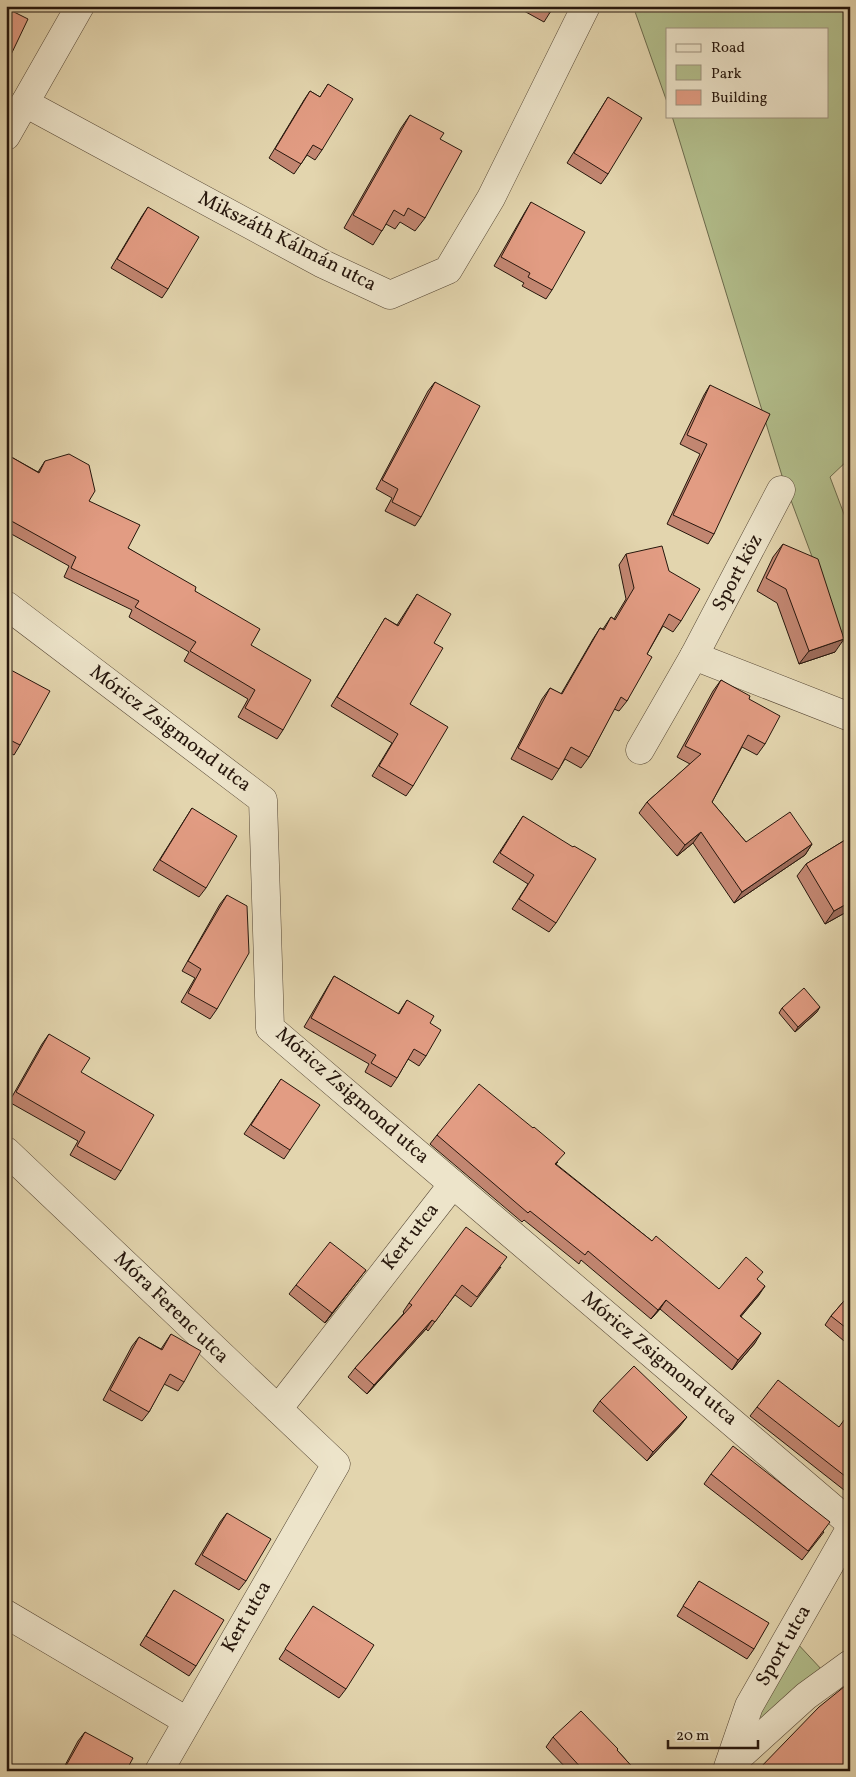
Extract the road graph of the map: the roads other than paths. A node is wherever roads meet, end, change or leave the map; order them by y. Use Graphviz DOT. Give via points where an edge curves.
graph roads {
  1 [pos="80,6"];
  2 [pos="586,6"];
  3 [pos="25,103"];
  4 [pos="6,136"];
  5 [pos="781,490"];
  6 [pos="6,604"];
  7 [pos="694,656"];
  8 [pos="850,717"];
  9 [pos="640,750"];
  10 [pos="6,1151"];
  11 [pos="453,1184"];
  12 [pos="278,1409"];
  13 [pos="336,1464"];
  14 [pos="850,1522"];
  15 [pos="850,1529"];
  16 [pos="6,1614"];
  17 [pos="850,1664"];
  18 [pos="187,1721"];
  19 [pos="727,1769"];
  20 [pos="159,1771"];
  1 -- 3 [label="street"];
  2 -- 3 [label="street, Mikszáth Kálmán utca" via="492,198 448,270 390,295 321,262"];
  3 -- 4 [label="street"];
  5 -- 7 [label="street, Sport köz"];
  6 -- 11 [label="street, Móricz Zsigmond utca" via="263,800 270,1028"];
  7 -- 8 [label="street"];
  7 -- 9 [label="street, Sport köz"];
  10 -- 12 [label="street, Móra Ferenc utca"];
  11 -- 12 [label="street, Kert utca"];
  11 -- 14 [label="street, Móricz Zsigmond utca"];
  12 -- 13 [label="street, Móra Ferenc utca"];
  13 -- 18 [label="street, Kert utca"];
  15 -- 19 [label="street, Sport utca" via="749,1706"];
  16 -- 18 [label="street"];
  17 -- 19 [label="street" via="806,1696"];
  18 -- 20 [label="street, Kert utca"];
}
